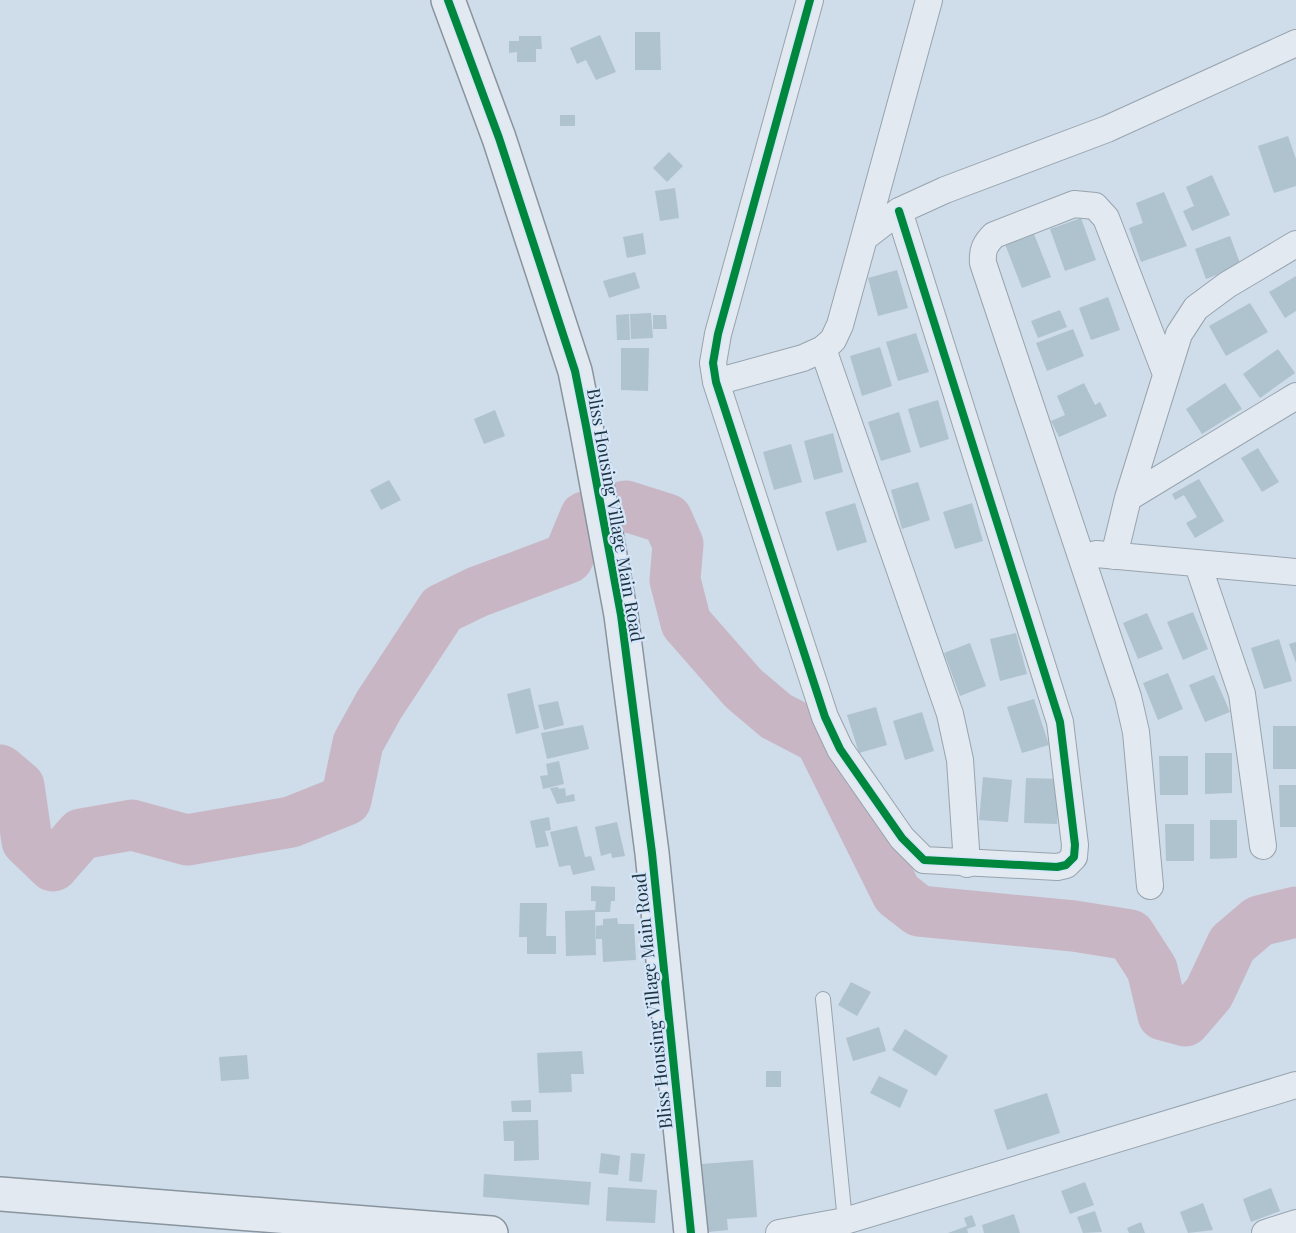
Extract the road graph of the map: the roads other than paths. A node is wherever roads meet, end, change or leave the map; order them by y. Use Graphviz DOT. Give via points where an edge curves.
graph roads {
  1 [pos="448,0"];
  2 [pos="810,0"];
  3 [pos="929,0"];
  4 [pos="1296,43"];
  5 [pos="899,211"];
  6 [pos="864,238"];
  7 [pos="1296,244"];
  8 [pos="823,349"];
  9 [pos="1166,375"];
  10 [pos="716,382"];
  11 [pos="1296,396"];
  12 [pos="1128,498"];
  13 [pos="1081,552"];
  14 [pos="1114,556"];
  15 [pos="1198,565"];
  16 [pos="1292,568"];
  17 [pos="1263,846"];
  18 [pos="967,864"];
  19 [pos="1150,886"];
  20 [pos="823,999"];
  21 [pos="1296,1085"];
  22 [pos="0,1194"];
  23 [pos="1296,1223"];
  24 [pos="846,1227"];
  25 [pos="491,1233"];
  26 [pos="691,1233"];
  27 [pos="779,1233"];
  28 [pos="1265,1233"];
  1 -- 26 [label="street, Bliss Housing Village Main Road" via="499,138 574,371 597,481 621,615 652,853"];
  2 -- 10 [label="street" via="718,334 713,363"];
  3 -- 6 [label="street"];
  4 -- 5 [label="street" via="1107,129"];
  5 -- 6 [label="street"];
  5 -- 18 [label="street" via="1060,722 1075,845 1074,857 1057,867"];
  6 -- 8 [label="street" via="840,325"];
  7 -- 9 [label="street" via="1196,308 1179,334"];
  8 -- 10 [label="street"];
  8 -- 18 [label="street" via="950,714 960,760"];
  9 -- 12 [label="street"];
  9 -- 13 [label="street" via="1106,218 1095,206 1074,204 994,235 987,242 982,250 983,263"];
  10 -- 18 [label="street" via="825,717 840,749 916,854 932,862"];
  11 -- 12 [label="street"];
  12 -- 14 [label="street"];
  13 -- 14 [label="street"];
  13 -- 19 [label="street" via="1136,732"];
  14 -- 15 [label="street"];
  15 -- 16 [label="street"];
  15 -- 17 [label="street" via="1242,694"];
  20 -- 24 [label="lane"];
  21 -- 24 [label="street"];
  22 -- 25 [label="street"];
  23 -- 28 [label="street"];
  24 -- 27 [label="street"];
}
